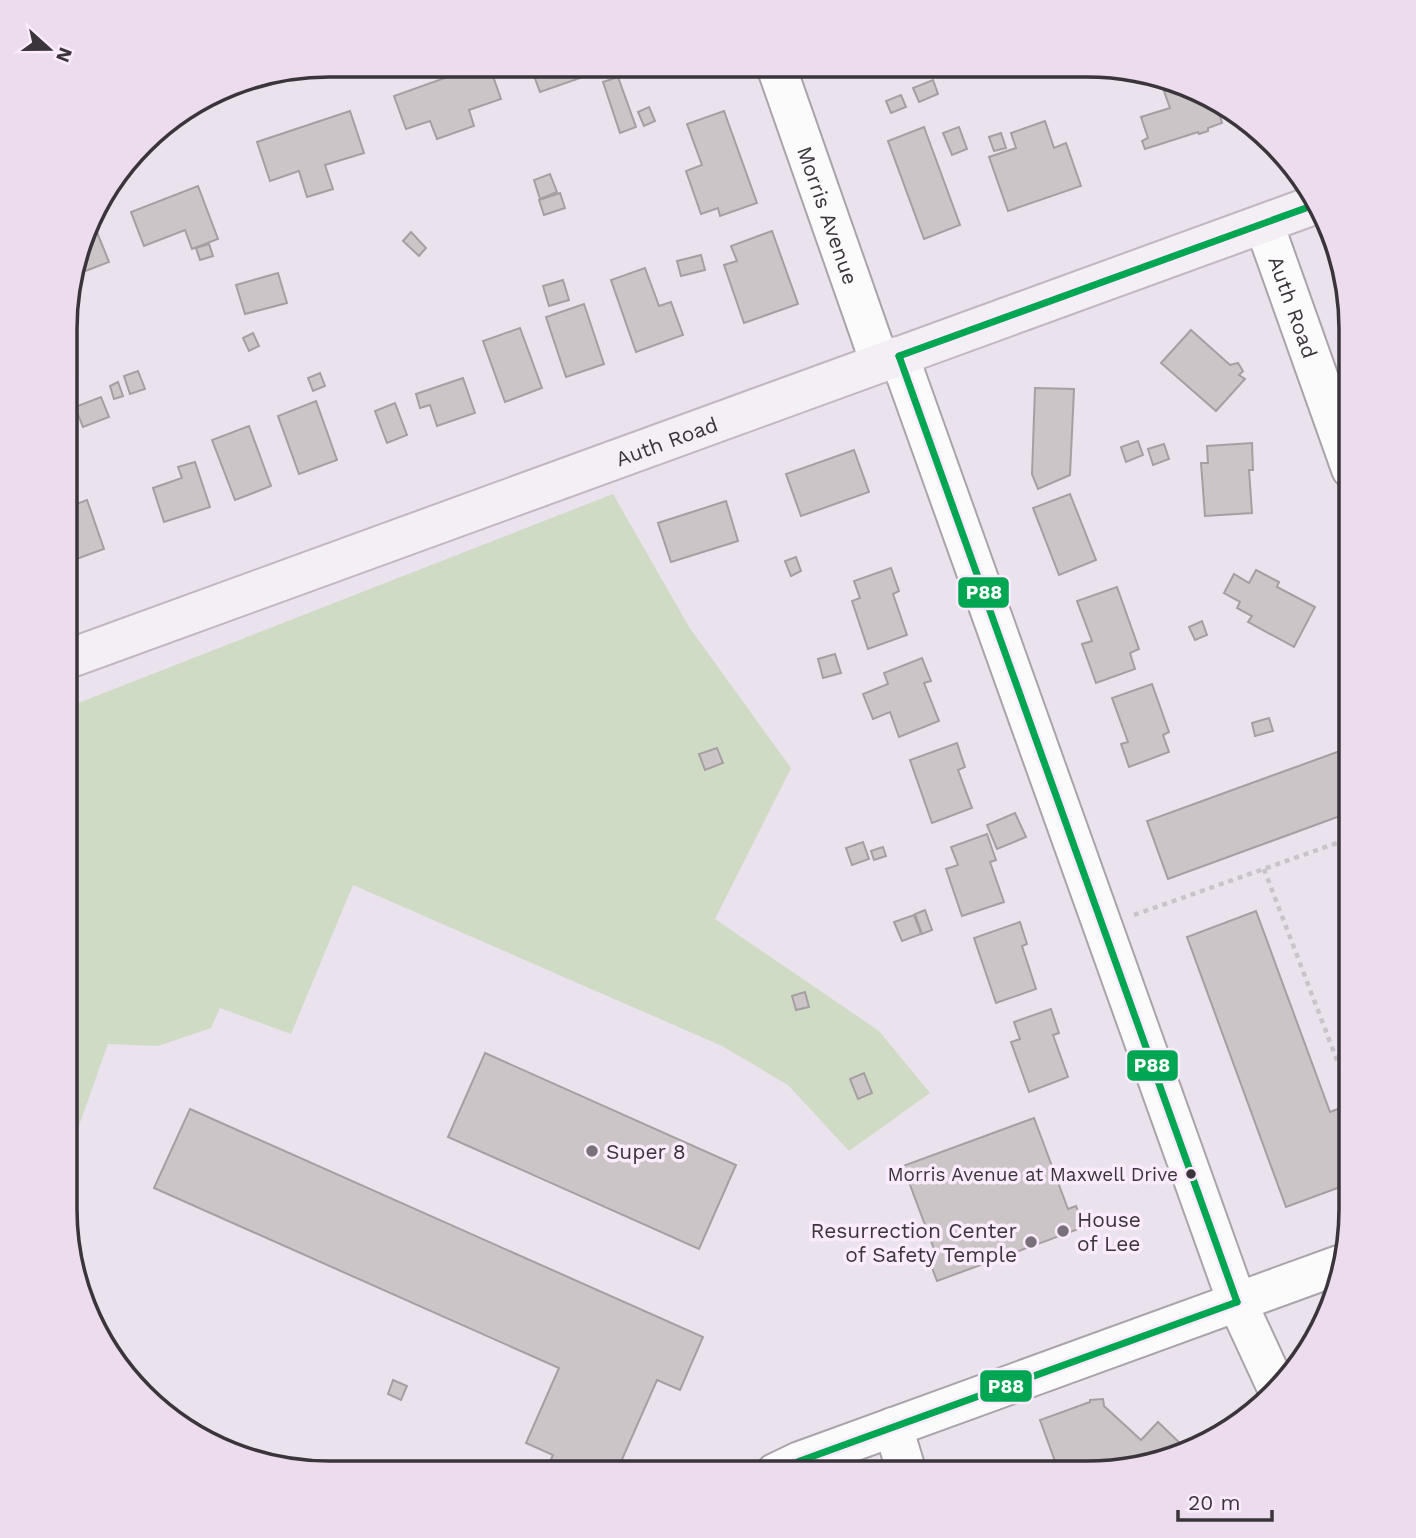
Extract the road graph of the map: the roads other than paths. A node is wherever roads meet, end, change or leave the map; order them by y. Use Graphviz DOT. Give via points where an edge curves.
graph roads {
  1 [pos="779,77"];
  2 [pos="1307,207"];
  3 [pos="1264,223"];
  4 [pos="889,360"];
  5 [pos="1339,434"];
  6 [pos="77,656"];
  7 [pos="1332,1268"];
  8 [pos="1237,1302"];
  9 [pos="1273,1379"];
  10 [pos="893,1427"];
  11 [pos="806,1461"];
  12 [pos="903,1461"];
  1 -- 4 [label="street, Morris Avenue"];
  2 -- 3 [label="main road, Auth Road"];
  3 -- 4 [label="main road, Auth Road"];
  3 -- 5 [label="street, Auth Road"];
  4 -- 6 [label="main road, Auth Road"];
  4 -- 8 [label="street, Morris Avenue" via="1102,926"];
  7 -- 8 [label="street"];
  8 -- 9 [label="street, Morris Avenue"];
  8 -- 10 [label="street"];
  10 -- 11 [label="street"];
  10 -- 12 [label="street"];
}
